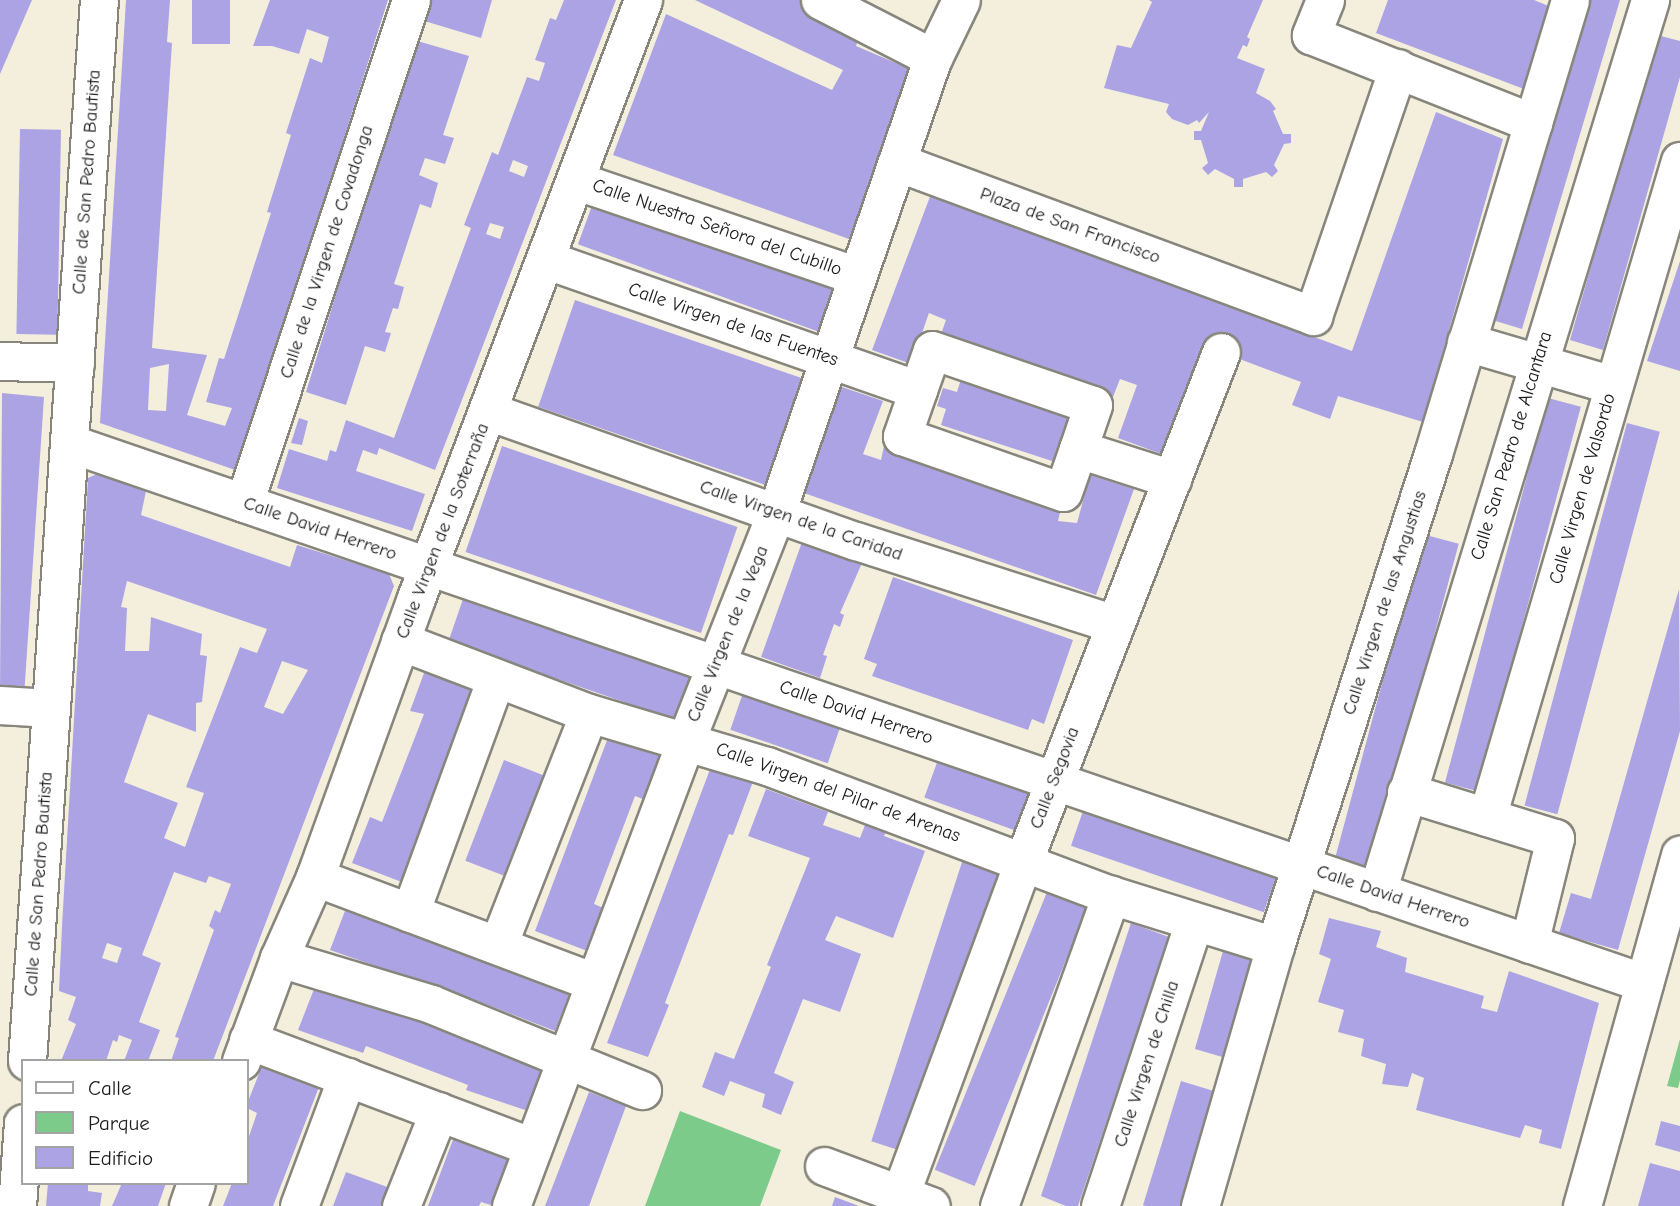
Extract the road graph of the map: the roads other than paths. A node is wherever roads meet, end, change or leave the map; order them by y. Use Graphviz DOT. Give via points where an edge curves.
graph roads {
  1 [pos="99,0"];
  2 [pos="411,0"];
  3 [pos="643,0"];
  4 [pos="820,0"];
  5 [pos="961,0"];
  6 [pos="1325,0"];
  7 [pos="1570,0"];
  8 [pos="1650,0"];
  9 [pos="933,58"];
  10 [pos="1398,68"];
  11 [pos="1533,123"];
  12 [pos="1680,161"];
  13 [pos="897,162"];
  14 [pos="577,181"];
  15 [pos="547,260"];
  16 [pos="857,276"];
  17 [pos="1466,342"];
  18 [pos="1221,352"];
  19 [pos="829,358"];
  20 [pos="0,361"];
  21 [pos="75,363"];
  22 [pos="1538,363"];
  23 [pos="1613,385"];
  24 [pos="918,390"];
  25 [pos="488,411"];
  26 [pos="69,443"];
  27 [pos="1078,449"];
  28 [pos="1172,479"];
  29 [pos="244,503"];
  30 [pos="776,513"];
  31 [pos="429,566"];
  32 [pos="1115,624"];
  33 [pos="400,641"];
  34 [pos="716,665"];
  35 [pos="496,678"];
  36 [pos="0,705"];
  37 [pos="51,708"];
  38 [pos="589,713"];
  39 [pos="686,740"];
  40 [pos="1054,781"];
  41 [pos="1406,792"];
  42 [pos="1487,817"];
  43 [pos="1680,854"];
  44 [pos="1023,862"];
  45 [pos="1300,866"];
  46 [pos="315,877"];
  47 [pos="1377,892"];
  48 [pos="1111,895"];
  49 [pos="410,912"];
  50 [pos="1194,922"];
  51 [pos="1529,944"];
  52 [pos="498,945"];
  53 [pos="1275,946"];
  54 [pos="279,958"];
  55 [pos="595,982"];
  56 [pos="1644,984"];
  57 [pos="244,1050"];
  58 [pos="27,1059"];
  59 [pos="566,1059"];
  60 [pos="347,1077"];
  61 [pos="642,1090"];
  62 [pos="439,1111"];
  63 [pos="533,1147"];
  64 [pos="21,1151"];
  65 [pos="824,1166"];
  66 [pos="195,1185"];
  67 [pos="909,1202"];
  68 [pos="17,1206"];
  69 [pos="188,1206"];
  70 [pos="299,1206"];
  71 [pos="401,1206"];
  72 [pos="511,1206"];
  73 [pos="999,1206"];
  74 [pos="1100,1206"];
  75 [pos="1200,1206"];
  76 [pos="1581,1206"];
  1 -- 21 [label="street, Calle de San Pedro Bautista"];
  2 -- 29 [label="street, Calle de la Virgen de Covadonga"];
  3 -- 14 [label="street, Calle Virgen de la Soterraña"];
  4 -- 9 [label="street"];
  5 -- 9 [label="street, Calle Virgen de la Vega"];
  6 -- 10 [label="street" via="1311,35"];
  7 -- 11 [label="street, Calle Virgen de las Angustias"];
  8 -- 22 [label="street, Calle San Pedro de Alcantara"];
  9 -- 13 [label="street, Calle Virgen de la Vega"];
  10 -- 11 [label="street"];
  10 -- 13 [label="street, Plaza de San Francisco" via="1313,316 1239,299"];
  11 -- 17 [label="street, Calle Virgen de las Angustias"];
  12 -- 23 [label="street, Calle Virgen de Valsordo"];
  13 -- 16 [label="street, Calle Virgen de la Vega"];
  14 -- 15 [label="street, Calle Virgen de la Soterraña"];
  14 -- 16 [label="street, Calle Nuestra Señora del Cubillo"];
  15 -- 19 [label="street, Calle Virgen de las Fuentes"];
  15 -- 25 [label="street, Calle Virgen de la Soterraña"];
  16 -- 19 [label="street, Calle Virgen de la Vega"];
  17 -- 22 [label="street"];
  17 -- 45 [label="street, Calle Virgen de las Angustias"];
  18 -- 28 [label="street, Calle Segovia"];
  19 -- 24 [label="street, Calle Virgen de las Fuentes"];
  19 -- 30 [label="street, Calle Virgen de la Vega"];
  20 -- 21 [label="street"];
  21 -- 26 [label="street, Calle de San Pedro Bautista"];
  22 -- 23 [label="street"];
  22 -- 41 [label="street, Calle San Pedro de Alcantara"];
  23 -- 42 [label="street, Calle Virgen de Valsordo"];
  24 -- 27 [label="street" via="932,350 1093,405"];
  24 -- 27 [label="street" via="902,436 1063,492"];
  25 -- 30 [label="street, Calle Virgen de la Caridad"];
  25 -- 31 [label="street, Calle Virgen de la Soterraña"];
  26 -- 29 [label="street, Calle David Herrero"];
  26 -- 37 [label="street, Calle de San Pedro Bautista"];
  27 -- 28 [label="street"];
  28 -- 32 [label="street, Calle Segovia"];
  29 -- 31 [label="street, Calle David Herrero"];
  30 -- 32 [label="street, Calle Virgen de la Caridad"];
  30 -- 34 [label="street, Calle Virgen de la Vega"];
  31 -- 33 [label="street, Calle Virgen de la Soterraña"];
  31 -- 34 [label="street, Calle David Herrero"];
  32 -- 40 [label="street, Calle Segovia"];
  33 -- 35 [label="street, Calle Virgen del Pilar de Arenas"];
  33 -- 46 [label="street, Calle Virgen de la Soterraña"];
  34 -- 39 [label="street, Calle Virgen de la Vega"];
  34 -- 40 [label="street, Calle David Herrero"];
  35 -- 38 [label="street, Calle Virgen del Pilar de Arenas"];
  35 -- 49 [label="street"];
  36 -- 37 [label="street"];
  37 -- 58 [label="street, Calle de San Pedro Bautista"];
  38 -- 39 [label="street, Calle Virgen del Pilar de Arenas"];
  38 -- 52 [label="street"];
  39 -- 44 [label="street, Calle Virgen del Pilar de Arenas"];
  39 -- 55 [label="street, Calle Virgen de la Vega"];
  40 -- 44 [label="street, Calle Segovia"];
  40 -- 45 [label="street, Calle David Herrero"];
  41 -- 42 [label="street"];
  41 -- 47 [label="street, Calle San Pedro de Alcantara"];
  42 -- 51 [label="street" via="1555,838"];
  43 -- 56 [label="street"];
  44 -- 48 [label="street, Calle Virgen del Pilar de Arenas"];
  44 -- 67 [label="street, Calle Segovia"];
  45 -- 47 [label="street, Calle David Herrero"];
  45 -- 53 [label="street, Calle Virgen de las Angustias"];
  46 -- 49 [label="street"];
  46 -- 54 [label="street, Calle Virgen de la Soterraña"];
  47 -- 51 [label="street, Calle David Herrero"];
  48 -- 50 [label="street, Calle Virgen del Pilar de Arenas"];
  48 -- 73 [label="street"];
  49 -- 52 [label="street"];
  50 -- 53 [label="street, Calle Virgen del Pilar de Arenas"];
  50 -- 74 [label="street, Calle Virgen de Chilla"];
  51 -- 56 [label="street, Calle David Herrero"];
  52 -- 55 [label="street"];
  53 -- 75 [label="street, Calle Virgen de las Angustias"];
  54 -- 57 [label="street, Calle Virgen de la Soterraña"];
  54 -- 59 [label="street" via="432,1004"];
  55 -- 59 [label="street, Calle Virgen de la Vega"];
  56 -- 76 [label="street"];
  57 -- 60 [label="street"];
  59 -- 61 [label="street"];
  59 -- 63 [label="street, Calle Virgen de la Vega"];
  60 -- 62 [label="street"];
  60 -- 70 [label="street"];
  62 -- 63 [label="street"];
  62 -- 71 [label="street"];
  63 -- 72 [label="street, Calle Virgen de la Vega"];
  64 -- 68 [label="street"];
  65 -- 67 [label="street"];
  66 -- 69 [label="street"];
}
